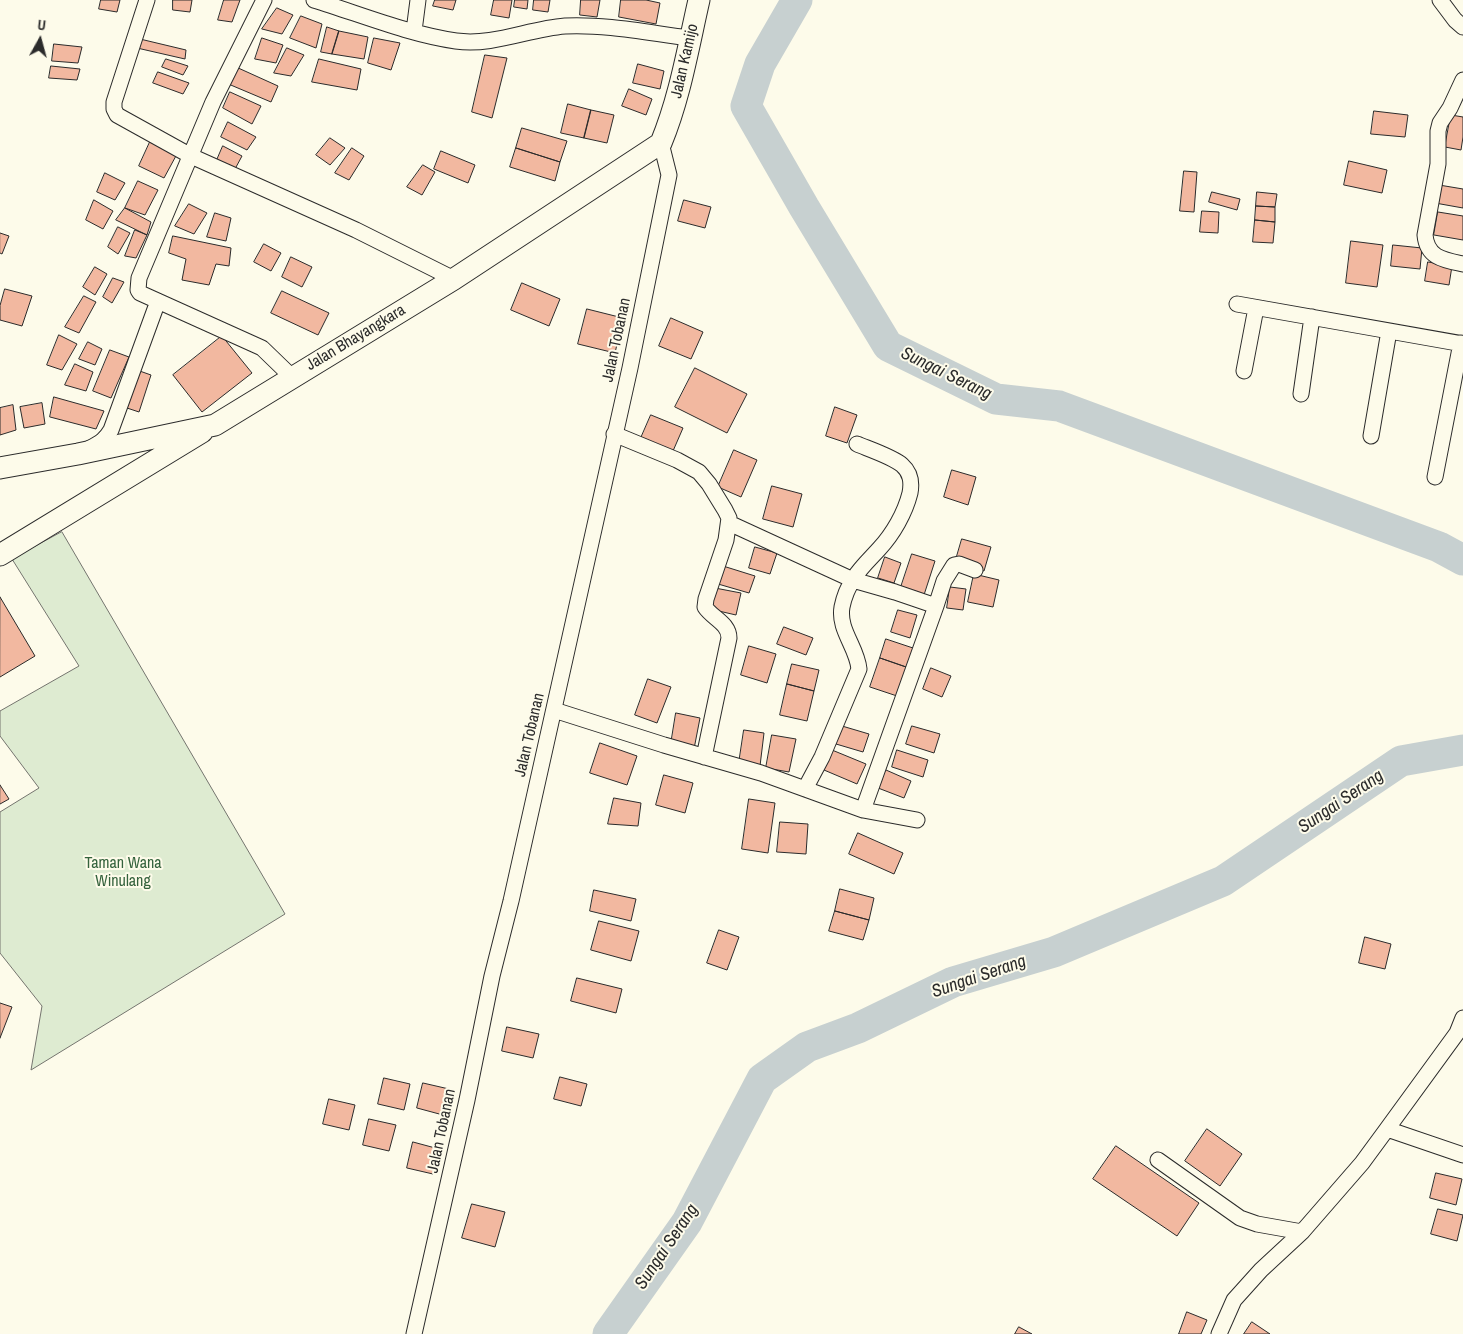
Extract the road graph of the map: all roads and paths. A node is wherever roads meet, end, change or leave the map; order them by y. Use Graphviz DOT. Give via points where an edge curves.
graph roads {
  1 [pos="147,0"];
  2 [pos="264,0"];
  3 [pos="314,0"];
  4 [pos="418,0"];
  5 [pos="699,0"];
  6 [pos="1440,0"];
  7 [pos="1463,27"];
  8 [pos="414,31"];
  9 [pos="690,38"];
  10 [pos="1463,80"];
  11 [pos="662,143"];
  12 [pos="191,156"];
  13 [pos="1463,264"];
  14 [pos="454,279"];
  15 [pos="158,301"];
  16 [pos="1237,304"];
  17 [pos="1256,308"];
  18 [pos="1312,318"];
  19 [pos="1389,330"];
  20 [pos="1462,343"];
  21 [pos="1244,371"];
  22 [pos="292,377"];
  23 [pos="1301,394"];
  24 [pos="215,424"];
  25 [pos="614,434"];
  26 [pos="1371,436"];
  27 [pos="857,444"];
  28 [pos="78,454"];
  29 [pos="0,468"];
  30 [pos="1436,477"];
  31 [pos="729,523"];
  32 [pos="0,555"];
  33 [pos="976,570"];
  34 [pos="852,580"];
  35 [pos="936,606"];
  36 [pos="554,710"];
  37 [pos="704,757"];
  38 [pos="806,788"];
  39 [pos="863,810"];
  40 [pos="917,820"];
  41 [pos="1463,1018"];
  42 [pos="1460,1034"];
  43 [pos="1387,1129"];
  44 [pos="1463,1155"];
  45 [pos="1158,1160"];
  46 [pos="1302,1232"];
  47 [pos="414,1334"];
  48 [pos="1219,1334"];
  1 -- 12 [label="street" via="114,109 117,115"];
  2 -- 12 [label="street" via="213,102"];
  3 -- 8 [label="street"];
  4 -- 8 [label="street"];
  5 -- 9 [label="main road, Jalan Kamijo"];
  6 -- 7 [label="street"];
  8 -- 9 [label="street" via="457,41 501,40 566,26 613,28"];
  9 -- 11 [label="main road, Jalan Kamijo"];
  10 -- 13 [label="street" via="1438,130 1438,164 1425,235 1432,253 1441,259"];
  11 -- 14 [label="main road, Jalan Bhayangkara"];
  11 -- 25 [label="street, Jalan Tobanan" via="669,175"];
  12 -- 14 [label="street" via="356,230"];
  12 -- 15 [label="street" via="139,278 140,293"];
  14 -- 22 [label="main road, Jalan Bhayangkara"];
  15 -- 22 [label="street" via="262,348"];
  15 -- 28 [label="street" via="111,430 100,443"];
  16 -- 17 [label="street"];
  17 -- 18 [label="street"];
  17 -- 21 [label="street"];
  18 -- 19 [label="street"];
  18 -- 23 [label="street"];
  19 -- 20 [label="street"];
  19 -- 26 [label="street"];
  20 -- 30 [label="street"];
  22 -- 24 [label="main road, Jalan Bhayangkara"];
  24 -- 28 [label="main road, Jalan Bhayangkara"];
  24 -- 32 [label="main road"];
  25 -- 31 [label="street" via="699,472 722,504"];
  25 -- 36 [label="street, Jalan Tobanan"];
  27 -- 34 [label="street" via="902,464 910,474 912,484 900,520"];
  28 -- 29 [label="main road, Jalan Bhayangkara"];
  31 -- 34 [label="street"];
  31 -- 37 [label="street" via="705,606 726,627 729,638"];
  33 -- 35 [label="street" via="954,565 944,581"];
  34 -- 35 [label="street"];
  34 -- 38 [label="street" via="842,608 842,620 859,669"];
  35 -- 39 [label="street"];
  36 -- 37 [label="street"];
  36 -- 47 [label="street, Jalan Tobanan"];
  37 -- 38 [label="street"];
  38 -- 39 [label="street"];
  39 -- 40 [label="street"];
  41 -- 42 [label="street"];
  42 -- 43 [label="street"];
  43 -- 44 [label="street"];
  43 -- 46 [label="street"];
  45 -- 46 [label="street" via="1240,1218"];
  46 -- 48 [label="street" via="1234,1300"];
}
